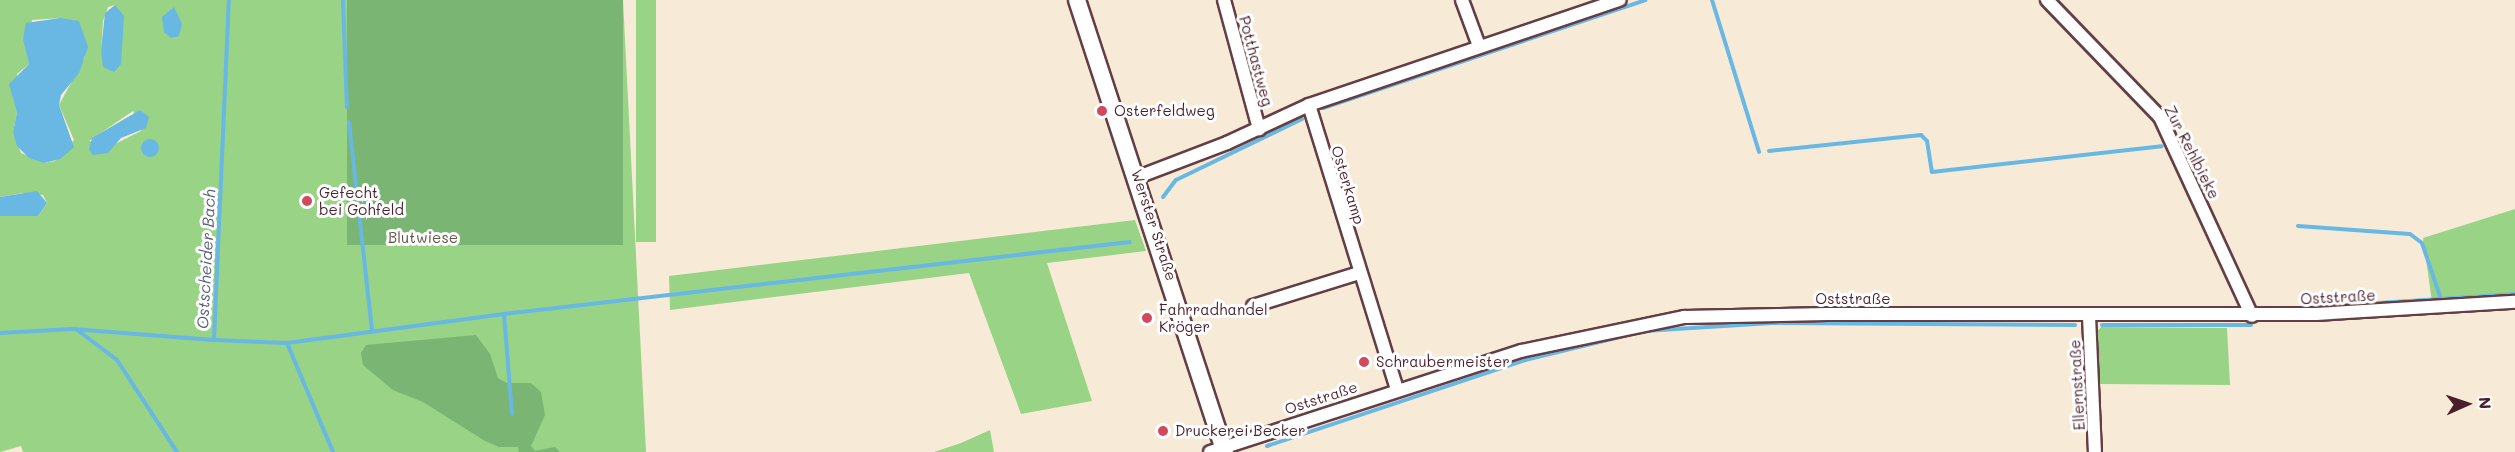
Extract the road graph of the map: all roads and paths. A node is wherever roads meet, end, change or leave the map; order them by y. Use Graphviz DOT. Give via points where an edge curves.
graph roads {
  1 [pos="1077,0"];
  2 [pos="1224,0"];
  3 [pos="1462,0"];
  4 [pos="1620,0"];
  5 [pos="2047,0"];
  6 [pos="1479,46"];
  7 [pos="1309,105"];
  8 [pos="1258,129"];
  9 [pos="1138,177"];
  10 [pos="1359,273"];
  11 [pos="2515,302"];
  12 [pos="1253,306"];
  13 [pos="2089,316"];
  14 [pos="2252,316"];
  15 [pos="1397,390"];
  16 [pos="1219,450"];
  17 [pos="2096,452"];
  1 -- 9 [label="main road, Werster Straße"];
  2 -- 8 [label="street, Potthastweg"];
  3 -- 6 [label="street"];
  4 -- 6 [label="street"];
  5 -- 14 [label="street, Zur Rehlbieke" via="2160,117"];
  6 -- 7 [label="street"];
  7 -- 8 [label="street"];
  7 -- 10 [label="street, Osterkamp"];
  8 -- 9 [label="street"];
  9 -- 16 [label="main road, Werster Straße"];
  10 -- 12 [label="street"];
  10 -- 15 [label="street, Osterkamp"];
  11 -- 14 [label="street, Oststraße"];
  13 -- 14 [label="street, Oststraße"];
  13 -- 15 [label="street, Oststraße" via="1684,317 1531,348"];
  13 -- 17 [label="street, Ellernstraße"];
  15 -- 16 [label="street, Oststraße"];
}
